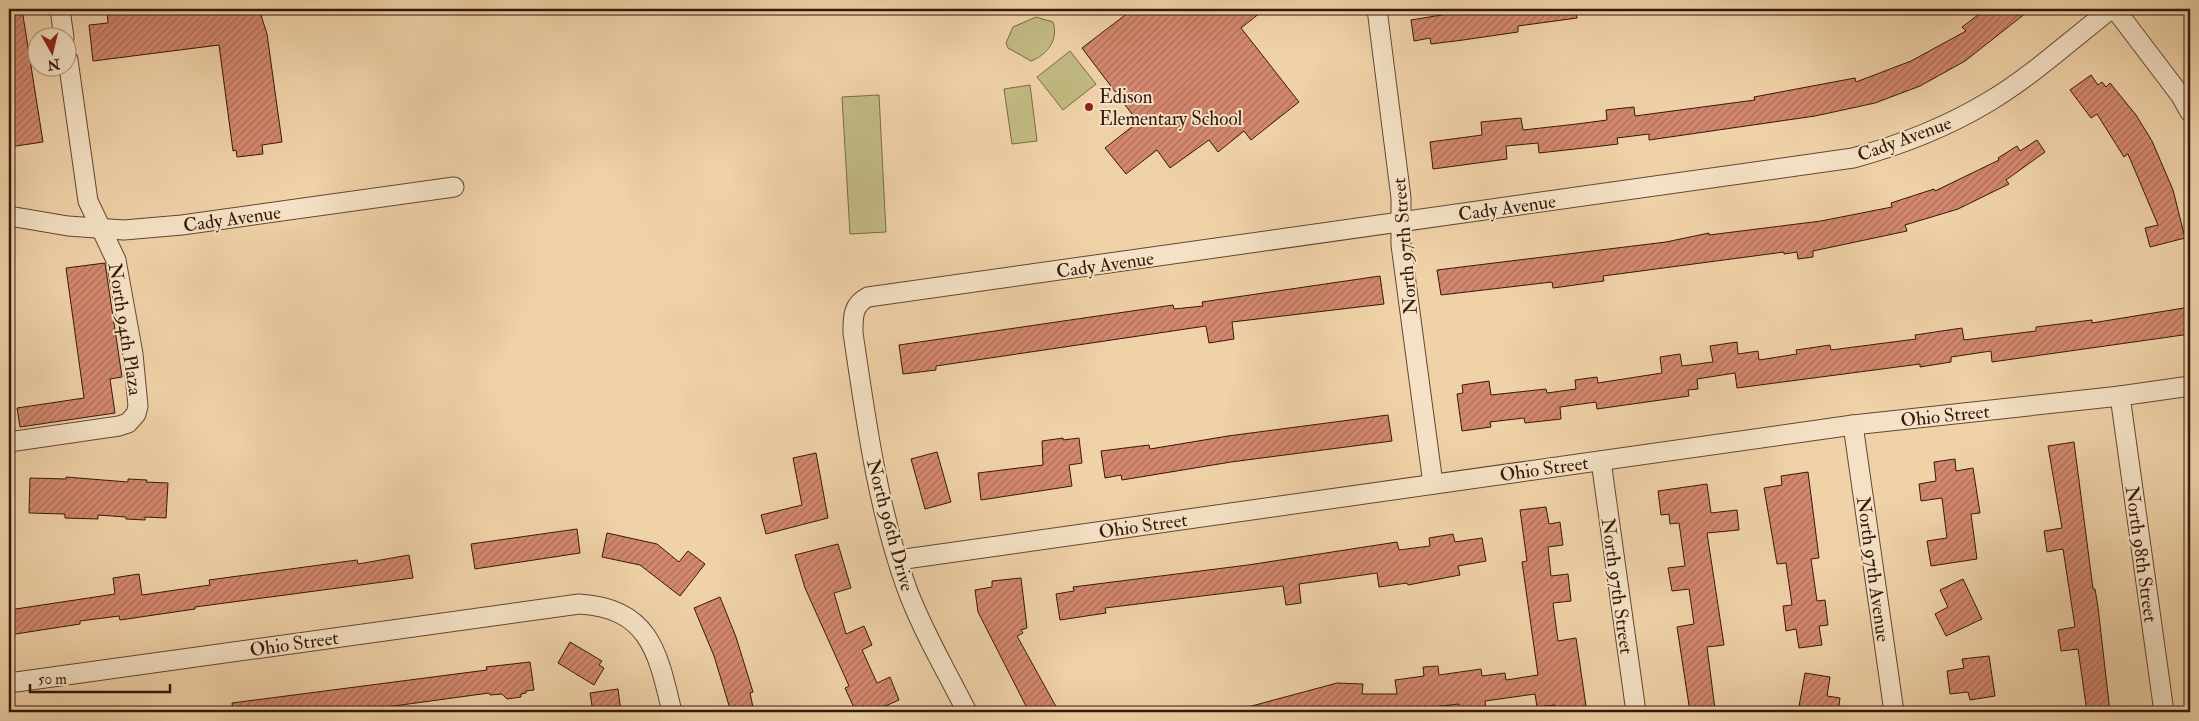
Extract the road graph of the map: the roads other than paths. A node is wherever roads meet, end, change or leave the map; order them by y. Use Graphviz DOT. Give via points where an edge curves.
graph roads {
  1 [pos="60,9"];
  2 [pos="1377,9"];
  3 [pos="2113,9"];
  4 [pos="63,28"];
  5 [pos="71,78"];
  6 [pos="2190,112"];
  7 [pos="454,187"];
  8 [pos="9,216"];
  9 [pos="1400,222"];
  10 [pos="101,228"];
  11 [pos="862,300"];
  12 [pos="2190,386"];
  13 [pos="2120,396"];
  14 [pos="1853,425"];
  15 [pos="9,442"];
  16 [pos="1601,461"];
  17 [pos="1433,484"];
  18 [pos="898,560"];
  19 [pos="9,683"];
  20 [pos="672,712"];
  21 [pos="968,712"];
  22 [pos="1636,712"];
  23 [pos="1894,712"];
  24 [pos="2164,712"];
  1 -- 4 [label="street"];
  2 -- 9 [label="street, North 97th Street" via="1401,198"];
  3 -- 6 [label="street"];
  3 -- 9 [label="street, Cady Avenue" via="1990,101 1938,129 1884,150 1821,163"];
  5 -- 10 [label="street, North 94th Plaza" via="88,201"];
  7 -- 10 [label="street, Cady Avenue" via="182,225 124,230"];
  8 -- 10 [label="street, Cady Avenue"];
  9 -- 11 [label="street, Cady Avenue"];
  9 -- 17 [label="street, North 97th Street"];
  10 -- 15 [label="street, North 94th Plaza" via="116,260 133,354 136,414 119,426"];
  11 -- 18 [label="street, North 96th Drive" via="853,317 853,334 874,475"];
  12 -- 13 [label="street, Ohio Street"];
  13 -- 14 [label="street, Ohio Street"];
  13 -- 24 [label="street, North 98th Street"];
  14 -- 16 [label="street, Ohio Street"];
  14 -- 23 [label="street, North 97th Avenue"];
  16 -- 17 [label="street, Ohio Street"];
  16 -- 22 [label="street, North 97th Street"];
  17 -- 18 [label="street, Ohio Street"];
  18 -- 21 [label="street, North 96th Drive" via="920,620"];
  19 -- 20 [label="street, Ohio Street" via="579,604 616,611 642,631 660,663"];
}
